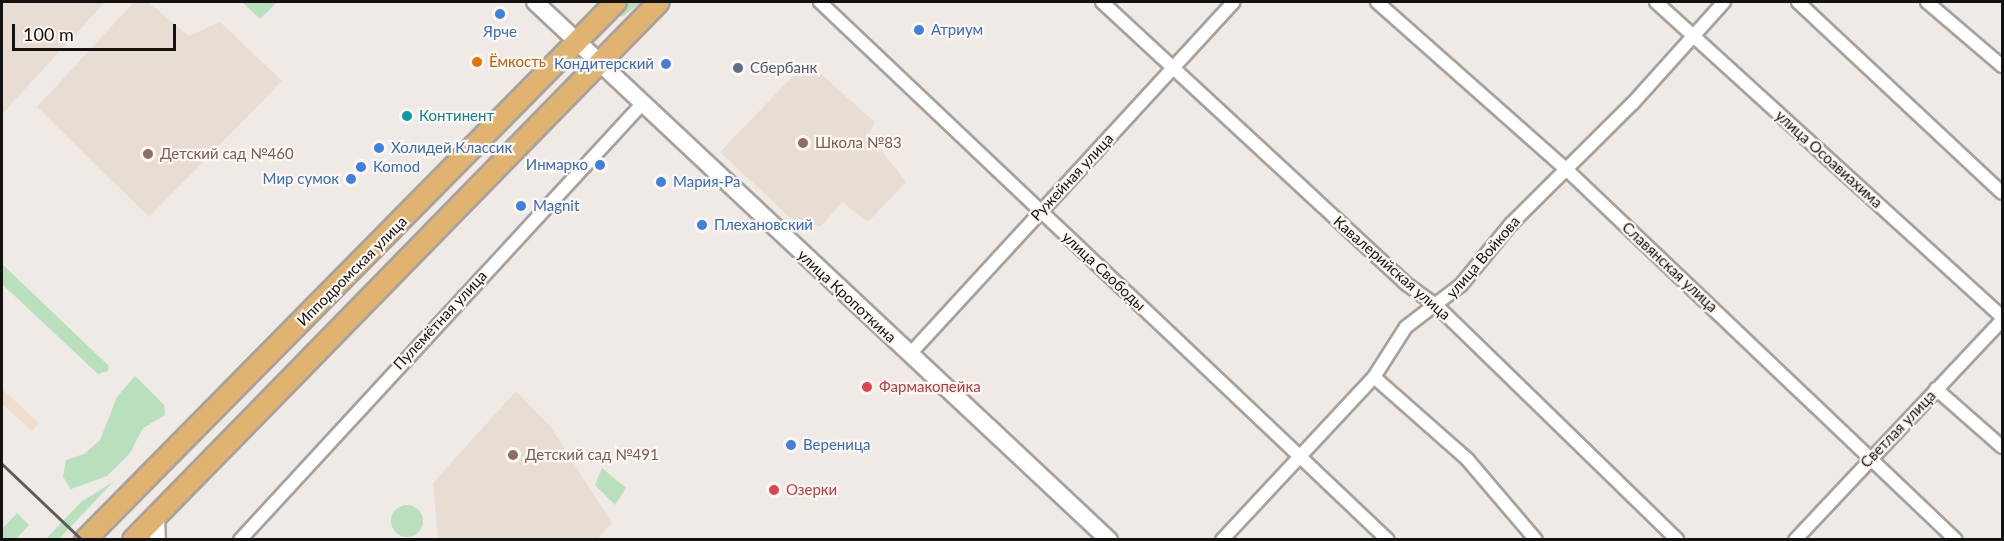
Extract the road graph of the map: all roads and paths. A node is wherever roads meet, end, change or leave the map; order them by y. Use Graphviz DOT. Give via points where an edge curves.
graph roads {
  1 [pos="535,2"];
  2 [pos="616,2"];
  3 [pos="659,2"];
  4 [pos="820,2"];
  5 [pos="1102,2"];
  6 [pos="1234,2"];
  7 [pos="1377,2"];
  8 [pos="1656,2"];
  9 [pos="1724,2"];
  10 [pos="1798,2"];
  11 [pos="1927,2"];
  12 [pos="1693,36"];
  13 [pos="575,42"];
  14 [pos="598,62"];
  15 [pos="2002,66"];
  16 [pos="1172,68"];
  17 [pos="642,104"];
  18 [pos="1566,169"];
  19 [pos="2002,193"];
  20 [pos="1041,211"];
  21 [pos="1438,307"];
  22 [pos="2002,318"];
  23 [pos="910,354"];
  24 [pos="1374,377"];
  25 [pos="1936,389"];
  26 [pos="2002,447"];
  27 [pos="1871,456"];
  28 [pos="1302,457"];
  29 [pos="156,516"];
  30 [pos="1801,537"];
  31 [pos="85,540"];
  32 [pos="133,540"];
  33 [pos="158,540"];
  34 [pos="240,540"];
  35 [pos="1109,540"];
  36 [pos="1222,540"];
  37 [pos="1388,540"];
  38 [pos="1536,540"];
  39 [pos="1678,540"];
  40 [pos="1956,540"];
  1 -- 13 [label="main road, улица Кропоткина"];
  2 -- 13 [label="highway, Ипподромская улица"];
  3 -- 14 [label="highway, Ипподромская улица"];
  4 -- 20 [label="street, улица Свободы"];
  5 -- 16 [label="street, Кавалерийская улица"];
  6 -- 16 [label="street, Ружейная улица"];
  7 -- 18 [label="street, Славянская улица"];
  8 -- 12 [label="street, улица Осоавиахима"];
  9 -- 12 [label="street, улица Войкова"];
  10 -- 19 [label="street"];
  11 -- 15 [label="street"];
  12 -- 18 [label="street, улица Войкова"];
  12 -- 22 [label="street, улица Осоавиахима"];
  13 -- 14 [label="main road, улица Кропоткина"];
  13 -- 31 [label="highway, Ипподромская улица"];
  14 -- 17 [label="main road, улица Кропоткина"];
  14 -- 29 [label="highway, Ипподромская улица"];
  16 -- 20 [label="street, Ружейная улица"];
  16 -- 21 [label="street, Кавалерийская улица" via="1405,283"];
  17 -- 23 [label="main road, улица Кропоткина"];
  17 -- 34 [label="street, Пулемётная улица"];
  18 -- 21 [label="street, улица Войкова"];
  18 -- 27 [label="street, Славянская улица"];
  20 -- 23 [label="street, Ружейная улица"];
  20 -- 28 [label="street, улица Свободы"];
  21 -- 24 [label="street, улица Войкова" via="1406,327"];
  21 -- 39 [label="street, Кавалерийская улица"];
  22 -- 25 [label="street, Светлая улица"];
  23 -- 35 [label="main road, улица Кропоткина"];
  24 -- 28 [label="street, улица Войкова"];
  24 -- 38 [label="street" via="1467,459"];
  25 -- 26 [label="street"];
  25 -- 27 [label="street, Светлая улица"];
  27 -- 30 [label="street, Светлая улица"];
  27 -- 40 [label="street, Славянская улица"];
  28 -- 36 [label="street, улица Войкова"];
  28 -- 37 [label="street, улица Свободы"];
  29 -- 32 [label="highway, Ипподромская улица"];
  29 -- 33 [label="street"];
}
